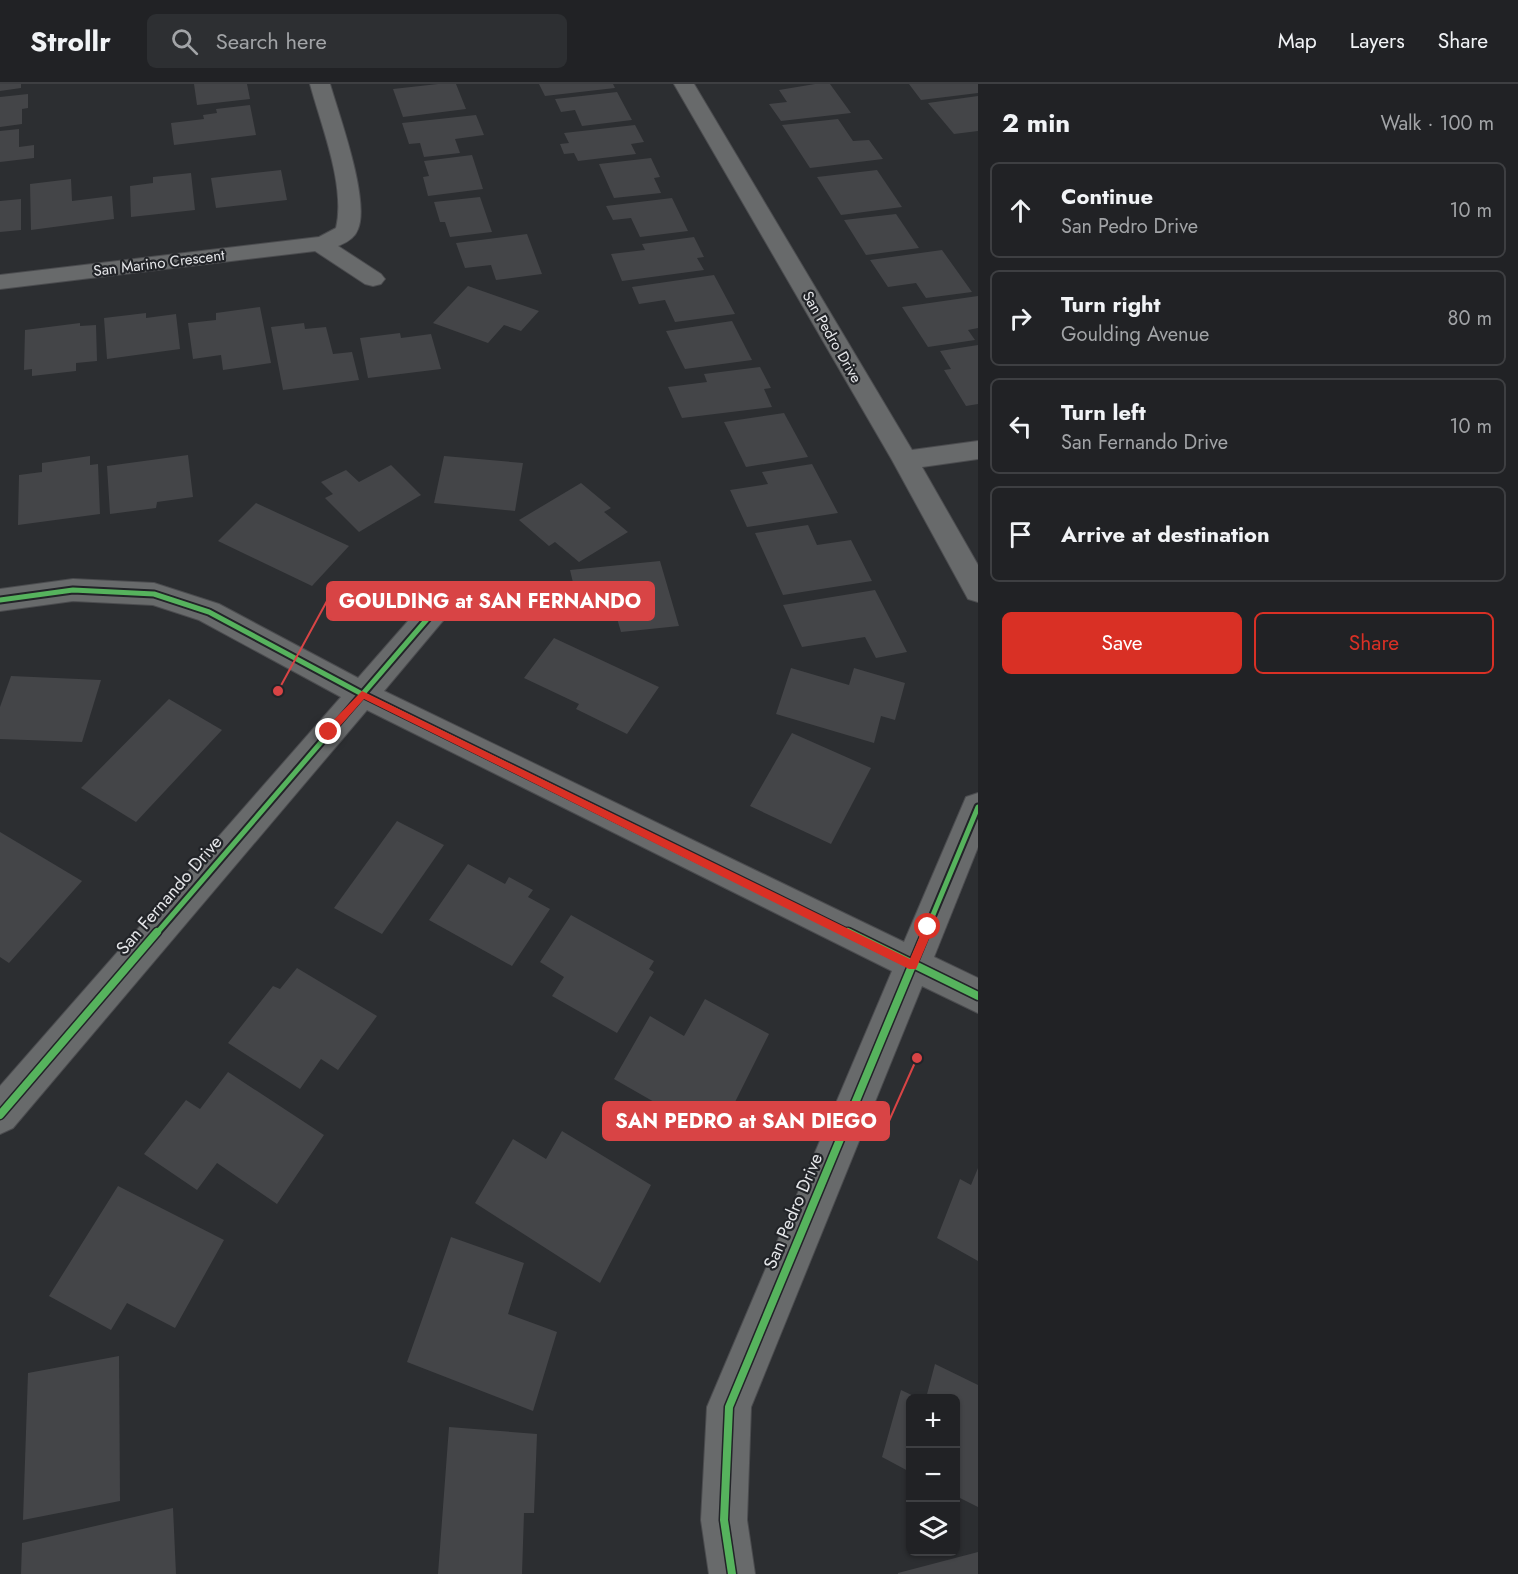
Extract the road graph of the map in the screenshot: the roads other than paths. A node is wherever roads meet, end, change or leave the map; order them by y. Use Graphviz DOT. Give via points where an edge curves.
graph roads {
  1 [pos="320,84"];
  2 [pos="684,84"];
  3 [pos="319,244"];
  4 [pos="373,279"];
  5 [pos="0,282"];
  6 [pos="978,450"];
  7 [pos="905,460"];
  8 [pos="978,591"];
  9 [pos="447,596"];
  10 [pos="0,600"];
  11 [pos="362,694"];
  12 [pos="978,807"];
  13 [pos="913,965"];
  14 [pos="978,996"];
  15 [pos="0,1115"];
  16 [pos="732,1574"];
  1 -- 3 [label="street, San Marino Crescent" via="351,210 347,229 334,240"];
  2 -- 7 [label="street, San Pedro Drive"];
  3 -- 4 [label="street"];
  3 -- 5 [label="street, San Marino Crescent"];
  6 -- 7 [label="street"];
  7 -- 8 [label="street, San Pedro Drive"];
  9 -- 11 [label="street, San Fernando Drive"];
  10 -- 11 [label="street" via="73,590 154,594 209,612"];
  11 -- 13 [label="street"];
  11 -- 15 [label="street, San Fernando Drive"];
  12 -- 13 [label="street, San Pedro Drive"];
  13 -- 14 [label="street"];
  13 -- 16 [label="street, San Pedro Drive" via="729,1407 724,1520"];
}
